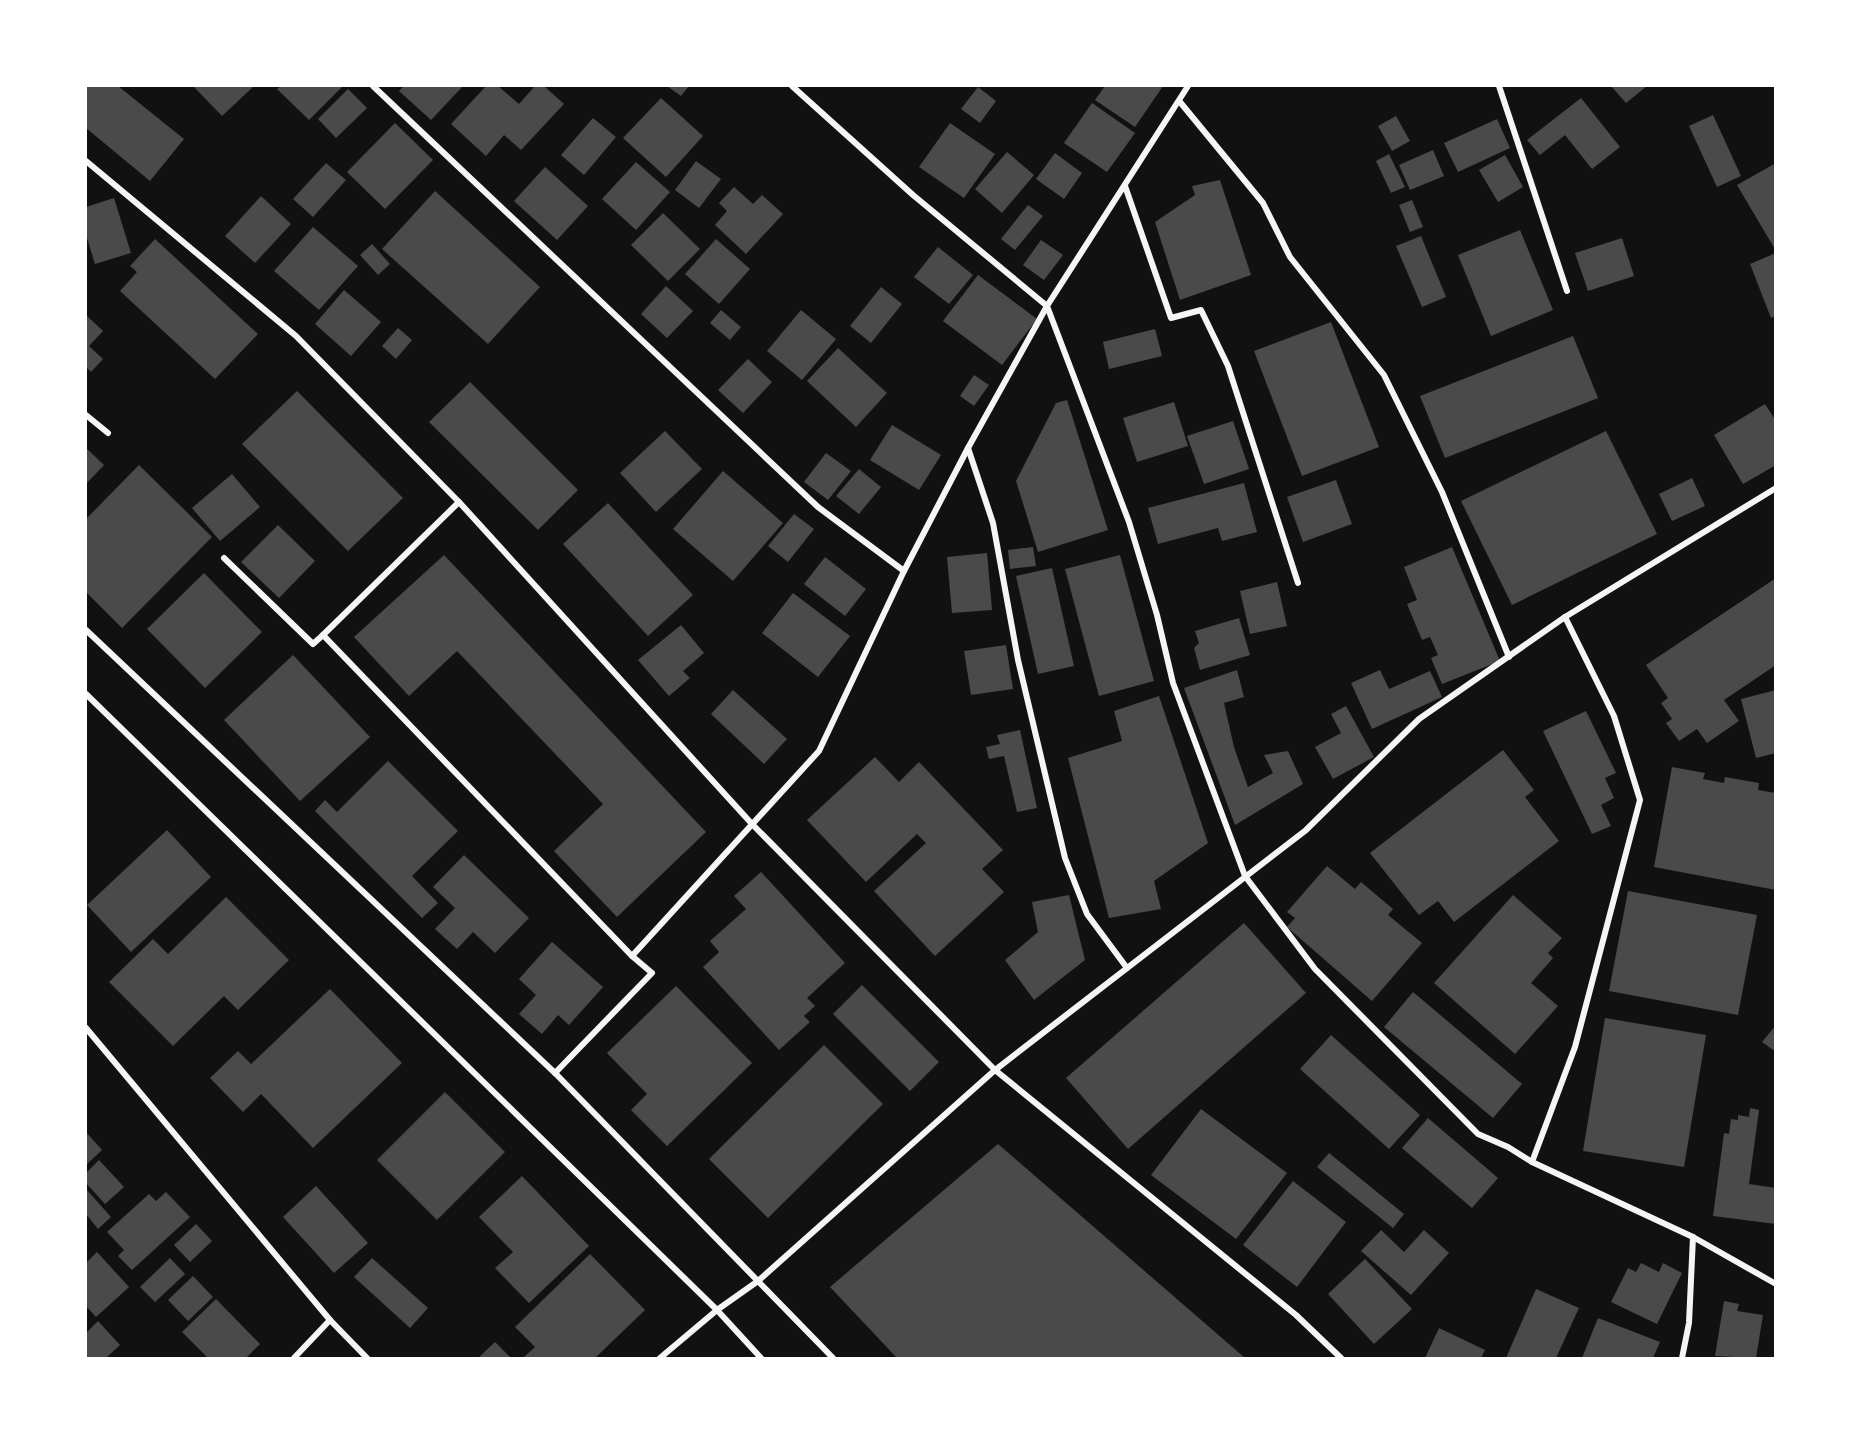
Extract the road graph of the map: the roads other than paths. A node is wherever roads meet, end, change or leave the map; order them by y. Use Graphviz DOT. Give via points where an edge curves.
graph roads {
  1 [pos="373,86"];
  2 [pos="792,86"];
  3 [pos="1188,86"];
  4 [pos="1499,86"];
  5 [pos="1180,102"];
  6 [pos="86,161"];
  7 [pos="1125,186"];
  8 [pos="1567,291"];
  9 [pos="1047,306"];
  10 [pos="86,415"];
  11 [pos="108,433"];
  12 [pos="968,448"];
  13 [pos="1776,488"];
  14 [pos="459,502"];
  15 [pos="224,558"];
  16 [pos="904,571"];
  17 [pos="1298,583"];
  18 [pos="1565,617"];
  19 [pos="86,630"];
  20 [pos="324,635"];
  21 [pos="1509,657"];
  22 [pos="86,694"];
  23 [pos="752,824"];
  24 [pos="1245,876"];
  25 [pos="633,956"];
  26 [pos="1127,968"];
  27 [pos="86,1028"];
  28 [pos="995,1070"];
  29 [pos="555,1073"];
  30 [pos="1532,1162"];
  31 [pos="1693,1237"];
  32 [pos="758,1281"];
  33 [pos="1776,1284"];
  34 [pos="717,1310"];
  35 [pos="330,1320"];
  36 [pos="294,1359"];
  37 [pos="367,1359"];
  38 [pos="660,1359"];
  39 [pos="761,1359"];
  40 [pos="833,1359"];
  41 [pos="1341,1359"];
  42 [pos="1682,1359"];
  1 -- 16 [label="street" via="818,507"];
  2 -- 9 [label="street" via="913,195"];
  3 -- 5 [label="street"];
  4 -- 8 [label="street"];
  5 -- 7 [label="street"];
  5 -- 21 [label="street" via="1263,203 1290,257 1383,375 1442,492"];
  6 -- 14 [label="street" via="296,336"];
  7 -- 9 [label="street"];
  7 -- 17 [label="street" via="1171,318 1201,310 1228,366"];
  9 -- 12 [label="street"];
  9 -- 24 [label="street" via="1129,522 1173,683"];
  10 -- 11 [label="street"];
  12 -- 16 [label="street"];
  12 -- 26 [label="street" via="993,523 1018,660 1065,858 1087,914"];
  13 -- 18 [label="street"];
  14 -- 20 [label="street"];
  14 -- 23 [label="street"];
  15 -- 20 [label="street" via="314,644"];
  16 -- 23 [label="street" via="819,751"];
  18 -- 21 [label="street"];
  18 -- 30 [label="street" via="1614,716 1640,800 1575,1047"];
  19 -- 29 [label="street"];
  20 -- 25 [label="street"];
  21 -- 24 [label="street" via="1419,719 1306,830"];
  22 -- 34 [label="street"];
  23 -- 25 [label="street"];
  23 -- 28 [label="street"];
  24 -- 26 [label="street"];
  24 -- 30 [label="street" via="1315,969 1478,1134"];
  25 -- 29 [label="street" via="652,973"];
  26 -- 28 [label="street"];
  27 -- 35 [label="street"];
  28 -- 32 [label="street"];
  28 -- 41 [label="street" via="1296,1315"];
  29 -- 32 [label="street"];
  30 -- 31 [label="street"];
  31 -- 33 [label="street"];
  31 -- 42 [label="street" via="1689,1323"];
  32 -- 34 [label="street"];
  32 -- 40 [label="street"];
  34 -- 38 [label="street"];
  34 -- 39 [label="street"];
  35 -- 36 [label="street"];
  35 -- 37 [label="street"];
}
